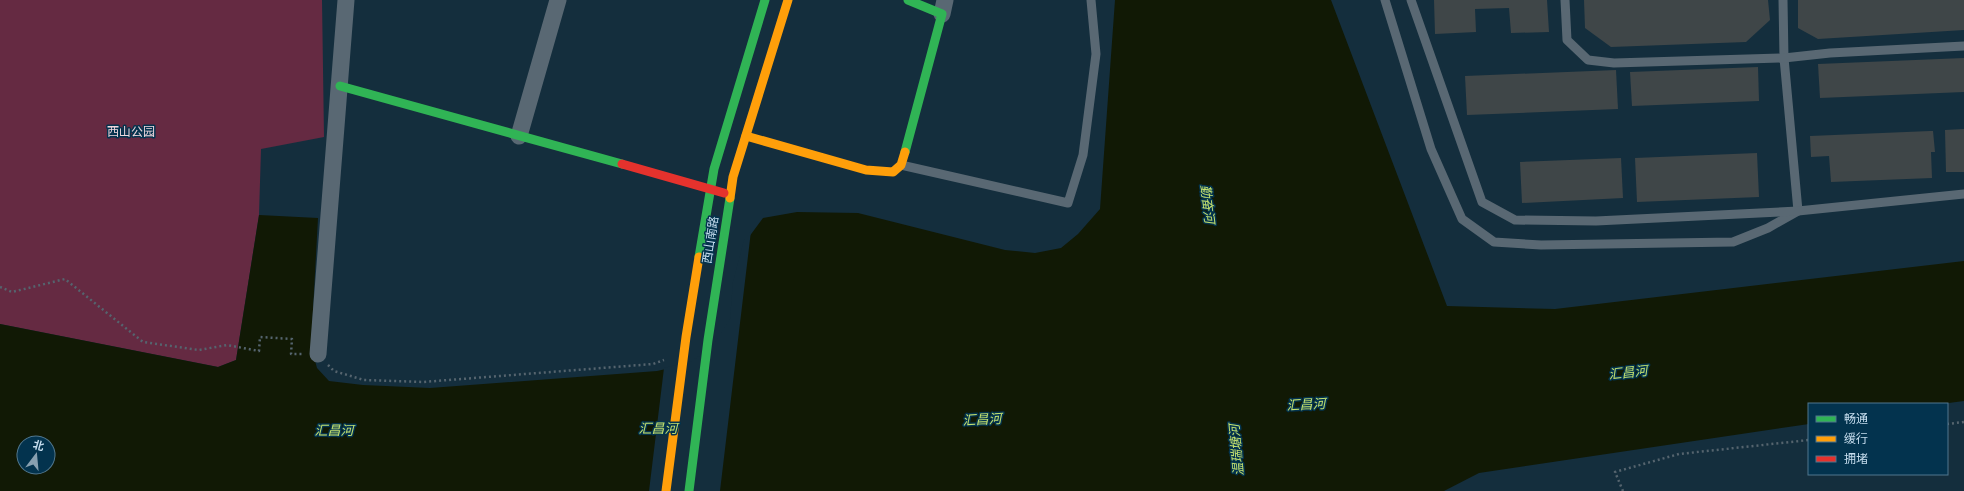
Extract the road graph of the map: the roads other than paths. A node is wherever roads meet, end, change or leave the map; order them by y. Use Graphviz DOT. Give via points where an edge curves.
graph roads {
  1 [pos="346,0"];
  2 [pos="558,0"];
  3 [pos="765,0"];
  4 [pos="788,0"];
  5 [pos="908,0"];
  6 [pos="1091,0"];
  7 [pos="1385,0"];
  8 [pos="1411,0"];
  9 [pos="1565,0"];
  10 [pos="1782,0"];
  11 [pos="944,7"];
  12 [pos="1964,46"];
  13 [pos="1784,58"];
  14 [pos="340,86"];
  15 [pos="519,136"];
  16 [pos="746,136"];
  17 [pos="901,165"];
  18 [pos="711,190"];
  19 [pos="1964,194"];
  20 [pos="731,195"];
  21 [pos="1798,211"];
  22 [pos="318,354"];
  23 [pos="666,491"];
  24 [pos="689,491"];
  1 -- 14 [label="street"];
  2 -- 15 [label="street"];
  3 -- 18 [label="main road, 西山南路" via="714,169"];
  4 -- 16 [label="main road, 西山南路"];
  5 -- 11 [label="main road"];
  6 -- 17 [label="lane" via="1096,54 1083,155 1068,203"];
  7 -- 21 [label="lane" via="1431,149 1462,219 1494,242 1541,245 1733,242 1768,228"];
  8 -- 21 [label="lane" via="1482,202 1515,220 1596,221"];
  9 -- 13 [label="lane" via="1567,40 1588,60 1614,63"];
  10 -- 13 [label="lane"];
  11 -- 17 [label="main road"];
  12 -- 13 [label="lane"];
  13 -- 21 [label="lane"];
  14 -- 15 [label="main road"];
  14 -- 22 [label="street"];
  15 -- 18 [label="main road"];
  16 -- 17 [label="main road" via="866,170 893,172"];
  16 -- 20 [label="main road, 西山南路" via="733,177"];
  18 -- 20 [label="main road"];
  18 -- 23 [label="main road, 西山南路" via="686,337"];
  19 -- 21 [label="lane"];
  20 -- 24 [label="main road, 西山南路" via="708,340"];
}
